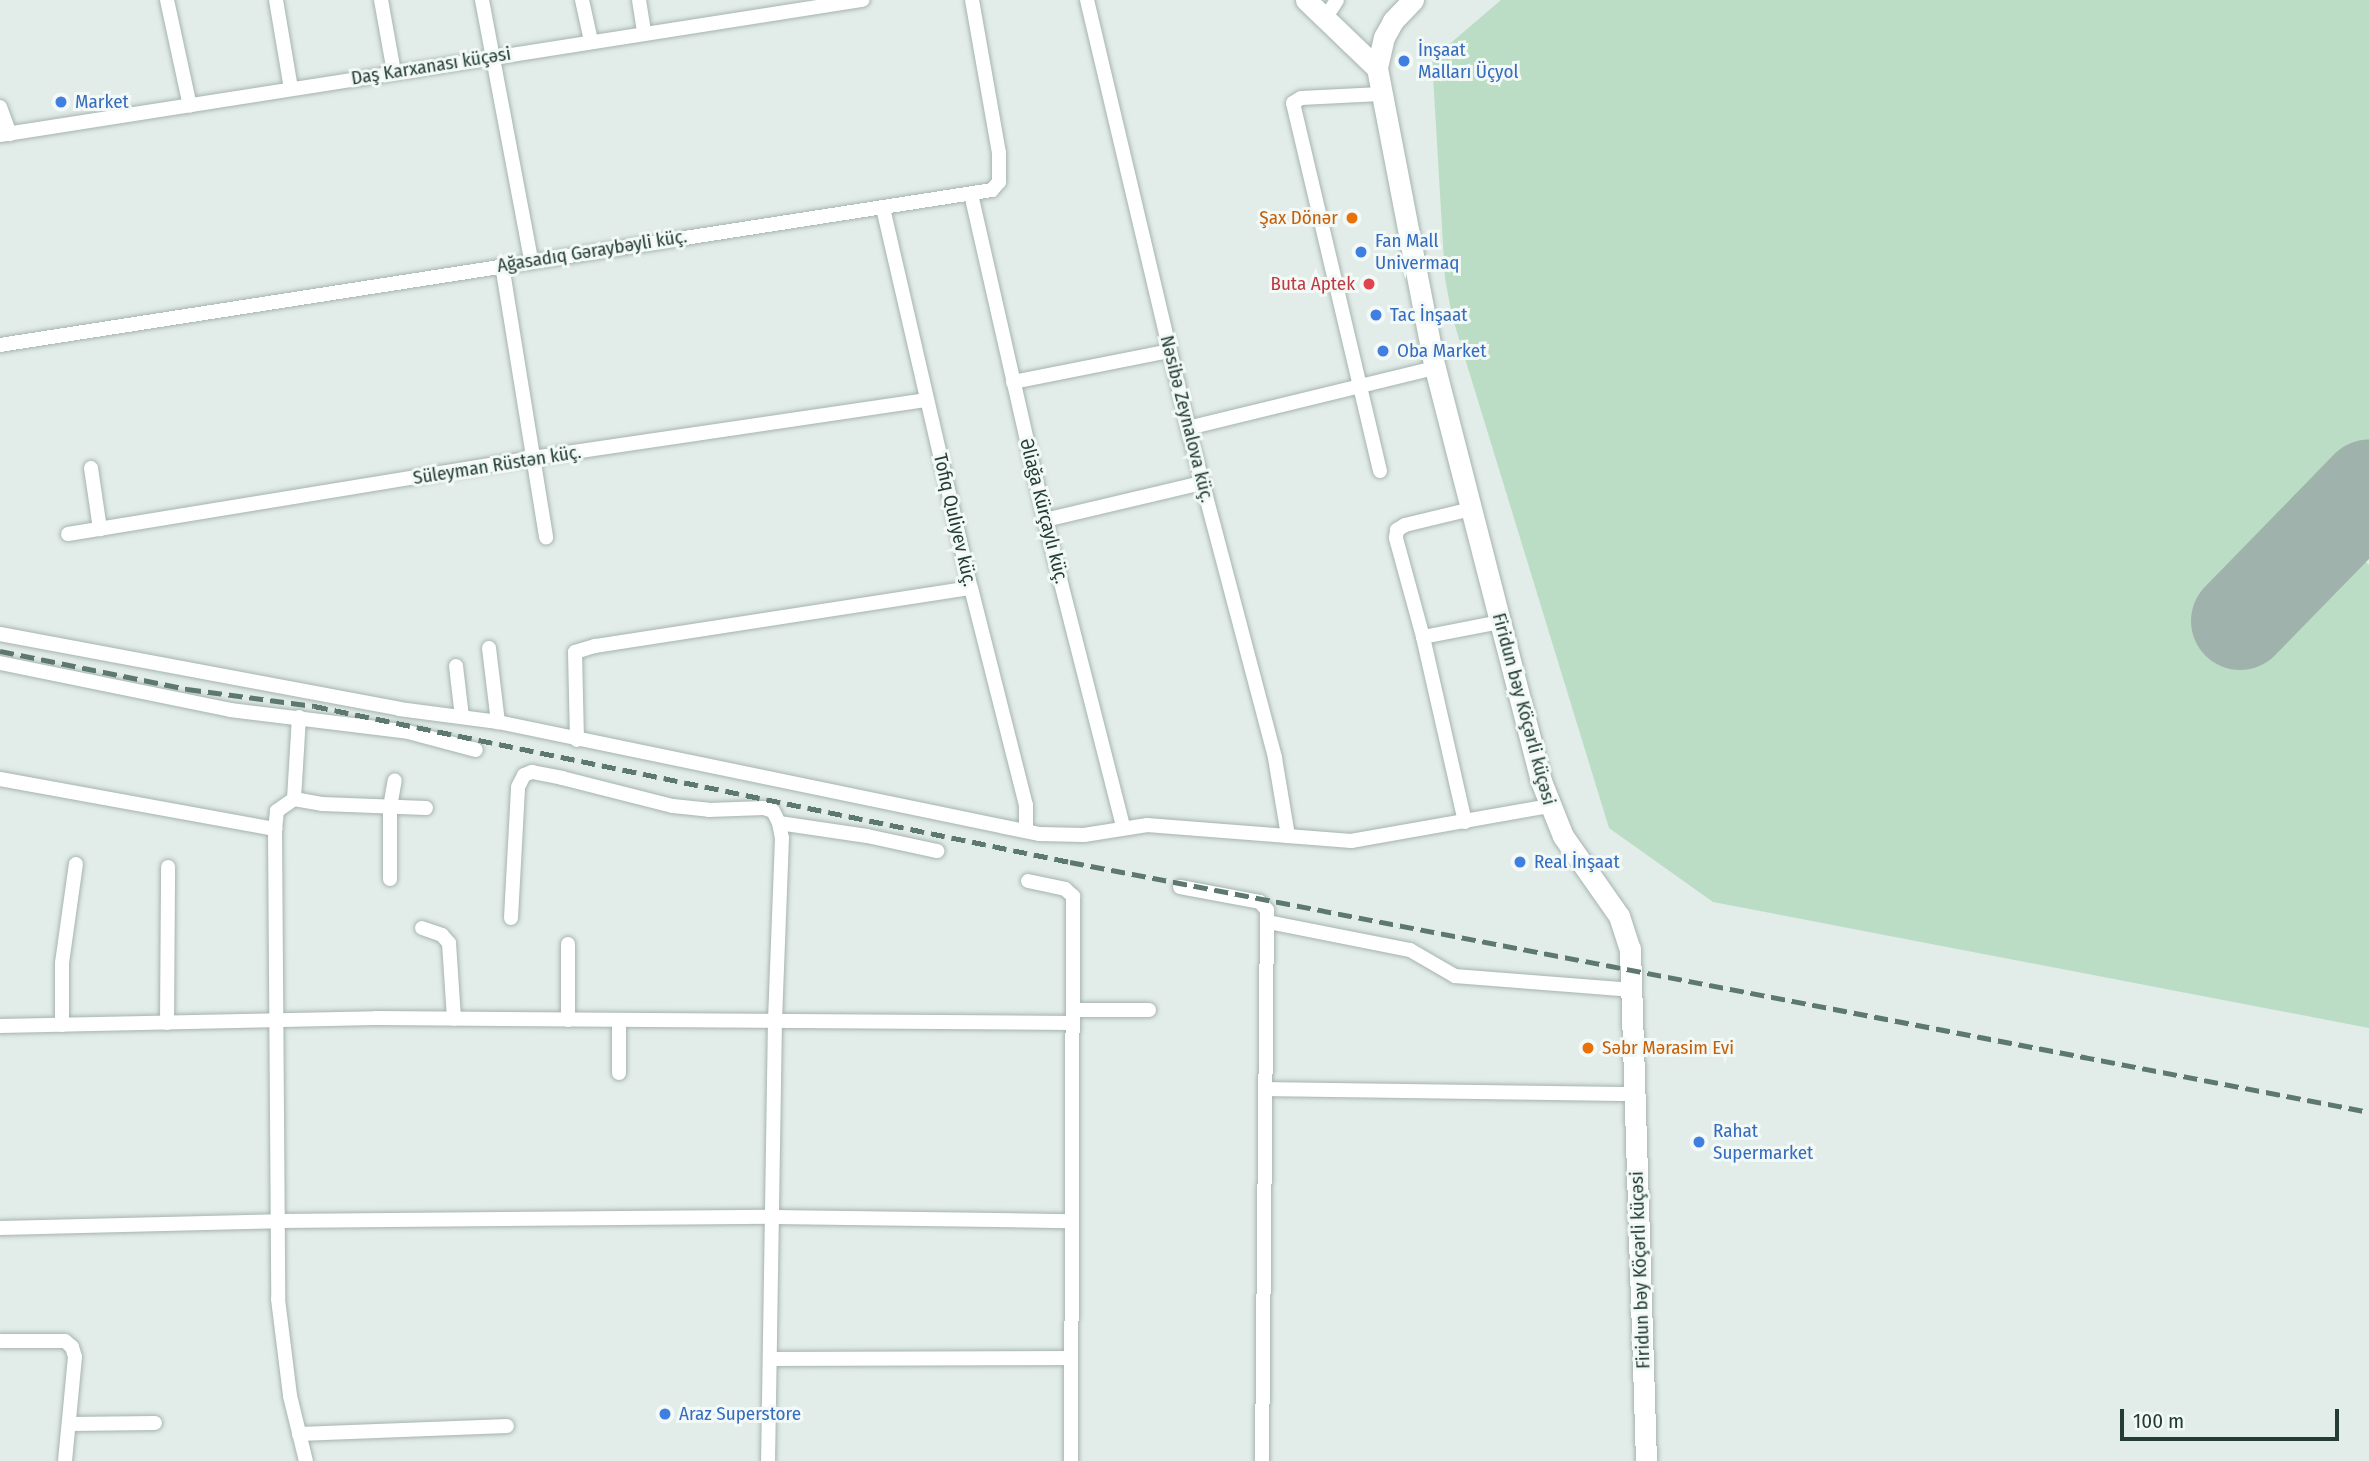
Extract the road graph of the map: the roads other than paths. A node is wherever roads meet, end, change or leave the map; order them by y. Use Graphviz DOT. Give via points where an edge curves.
graph roads {
  1 [pos="167,0"];
  2 [pos="276,0"];
  3 [pos="381,0"];
  4 [pos="482,0"];
  5 [pos="582,0"];
  6 [pos="639,0"];
  7 [pos="862,0"];
  8 [pos="972,0"];
  9 [pos="1087,0"];
  10 [pos="1306,0"];
  11 [pos="1413,0"];
  12 [pos="1331,9"];
  13 [pos="644,33"];
  14 [pos="591,41"];
  15 [pos="492,56"];
  16 [pos="1377,68"];
  17 [pos="394,72"];
  18 [pos="291,89"];
  19 [pos="1381,94"];
  20 [pos="190,106"];
  21 [pos="0,107"];
  22 [pos="5,134"];
  23 [pos="971,194"];
  24 [pos="883,208"];
  25 [pos="531,260"];
  26 [pos="502,265"];
  27 [pos="0,345"];
  28 [pos="1169,351"];
  29 [pos="1434,368"];
  30 [pos="1013,382"];
  31 [pos="1358,386"];
  32 [pos="927,400"];
  33 [pos="1188,428"];
  34 [pos="533,458"];
  35 [pos="91,468"];
  36 [pos="1380,471"];
  37 [pos="1202,483"];
  38 [pos="1471,509"];
  39 [pos="1045,520"];
  40 [pos="100,528"];
  41 [pos="68,534"];
  42 [pos="546,537"];
  43 [pos="971,588"];
  44 [pos="1500,622"];
  45 [pos="0,634"];
  46 [pos="1423,637"];
  47 [pos="489,648"];
  48 [pos="1,663"];
  49 [pos="456,666"];
  50 [pos="299,717"];
  51 [pos="461,717"];
  52 [pos="498,722"];
  53 [pos="578,740"];
  54 [pos="475,750"];
  55 [pos="0,779"];
  56 [pos="395,780"];
  57 [pos="294,799"];
  58 [pos="1550,806"];
  59 [pos="390,807"];
  60 [pos="426,808"];
  61 [pos="1465,822"];
  62 [pos="779,823"];
  63 [pos="1123,827"];
  64 [pos="275,829"];
  65 [pos="1026,831"];
  66 [pos="1288,836"];
  67 [pos="937,851"];
  68 [pos="75,864"];
  69 [pos="169,867"];
  70 [pos="390,879"];
  71 [pos="1028,880"];
  72 [pos="1180,887"];
  73 [pos="511,918"];
  74 [pos="1268,922"];
  75 [pos="422,929"];
  76 [pos="568,944"];
  77 [pos="1632,990"];
  78 [pos="1149,1010"];
  79 [pos="1073,1016"];
  80 [pos="454,1018"];
  81 [pos="278,1019"];
  82 [pos="775,1019"];
  83 [pos="568,1020"];
  84 [pos="620,1020"];
  85 [pos="167,1023"];
  86 [pos="62,1025"];
  87 [pos="0,1026"];
  88 [pos="619,1073"];
  89 [pos="1267,1089"];
  90 [pos="1634,1094"];
  91 [pos="774,1217"];
  92 [pos="278,1221"];
  93 [pos="1070,1221"];
  94 [pos="0,1228"];
  95 [pos="0,1340"];
  96 [pos="1070,1358"];
  97 [pos="771,1359"];
  98 [pos="155,1423"];
  99 [pos="69,1424"];
  100 [pos="507,1426"];
  101 [pos="299,1434"];
  102 [pos="65,1461"];
  103 [pos="306,1461"];
  104 [pos="768,1461"];
  105 [pos="1071,1461"];
  106 [pos="1262,1461"];
  107 [pos="1646,1461"];
  1 -- 20 [label="street"];
  2 -- 18 [label="street"];
  3 -- 17 [label="street"];
  4 -- 15 [label="street"];
  5 -- 14 [label="street"];
  6 -- 13 [label="street"];
  7 -- 13 [label="street, Daş Karxanası küçəsi"];
  8 -- 23 [label="street, Ağasadıq Gəraybəyli küç." via="1001,170 992,190"];
  9 -- 28 [label="street, Nəsibə Zeynalova küç."];
  10 -- 12 [label="street"];
  11 -- 16 [label="street, Firidun bəy Köçərli küçəsi" via="1384,37"];
  12 -- 16 [label="street"];
  13 -- 14 [label="street, Daş Karxanası küçəsi"];
  14 -- 15 [label="street, Daş Karxanası küçəsi"];
  15 -- 17 [label="street, Daş Karxanası küçəsi"];
  15 -- 25 [label="street"];
  16 -- 19 [label="street, Firidun bəy Köçərli küçəsi"];
  17 -- 18 [label="street, Daş Karxanası küçəsi"];
  18 -- 20 [label="street, Daş Karxanası küçəsi"];
  19 -- 29 [label="street, Firidun bəy Köçərli küçəsi"];
  19 -- 31 [label="street" via="1301,97 1293,103"];
  20 -- 22 [label="street, Daş Karxanası küçəsi"];
  21 -- 22 [label="street"];
  23 -- 24 [label="street, Ağasadıq Gəraybəyli küç."];
  23 -- 30 [label="street, Əliağa Kürçaylı küç."];
  24 -- 25 [label="street, Ağasadıq Gəraybəyli küç."];
  24 -- 32 [label="street, Tofiq Quliyev küç."];
  25 -- 26 [label="street, Ağasadıq Gəraybəyli küç."];
  26 -- 27 [label="street, Ağasadıq Gəraybəyli küç."];
  26 -- 34 [label="street"];
  28 -- 30 [label="street"];
  28 -- 33 [label="street, Nəsibə Zeynalova küç."];
  29 -- 31 [label="street"];
  29 -- 38 [label="street, Firidun bəy Köçərli küçəsi"];
  30 -- 39 [label="street, Əliağa Kürçaylı küç."];
  31 -- 33 [label="street"];
  31 -- 36 [label="street"];
  32 -- 34 [label="street, Süleyman Rüstən küç."];
  32 -- 43 [label="street, Tofiq Quliyev küç."];
  33 -- 37 [label="street, Nəsibə Zeynalova küç."];
  34 -- 40 [label="street, Süleyman Rüstən küç."];
  34 -- 42 [label="street"];
  35 -- 40 [label="street"];
  37 -- 39 [label="street"];
  37 -- 66 [label="street, Nəsibə Zeynalova küç." via="1275,758"];
  38 -- 44 [label="street, Firidun bəy Köçərli küçəsi"];
  38 -- 46 [label="street" via="1397,530"];
  39 -- 63 [label="street, Əliağa Kürçaylı küç."];
  40 -- 41 [label="street, Süleyman Rüstən küç."];
  43 -- 53 [label="street" via="575,652"];
  43 -- 65 [label="street, Tofiq Quliyev küç." via="1026,805"];
  44 -- 46 [label="street"];
  44 -- 58 [label="street, Firidun bəy Köçərli küçəsi"];
  45 -- 51 [label="street"];
  46 -- 61 [label="street"];
  47 -- 52 [label="street"];
  48 -- 50 [label="street" via="192,703"];
  49 -- 51 [label="street"];
  50 -- 54 [label="street" via="408,732"];
  50 -- 57 [label="street"];
  51 -- 52 [label="street"];
  52 -- 53 [label="street"];
  53 -- 65 [label="street"];
  55 -- 64 [label="street"];
  56 -- 59 [label="street"];
  57 -- 59 [label="street"];
  57 -- 64 [label="street" via="277,811"];
  58 -- 61 [label="street"];
  58 -- 77 [label="street, Firidun bəy Köçərli küçəsi" via="1563,836 1626,931"];
  59 -- 60 [label="street"];
  59 -- 70 [label="street"];
  61 -- 66 [label="street" via="1368,840"];
  62 -- 67 [label="street"];
  62 -- 73 [label="street" via="773,811 764,808 673,806 532,772 524,775 518,787"];
  62 -- 82 [label="street"];
  63 -- 65 [label="street" via="1066,836"];
  63 -- 66 [label="street"];
  64 -- 81 [label="street"];
  68 -- 86 [label="street" via="62,963"];
  69 -- 85 [label="street"];
  71 -- 79 [label="street" via="1065,889 1073,896"];
  72 -- 74 [label="street" via="1260,902 1265,904"];
  74 -- 77 [label="street" via="1410,950 1455,976"];
  74 -- 89 [label="street"];
  75 -- 80 [label="street" via="442,935 449,943"];
  76 -- 83 [label="street"];
  77 -- 90 [label="street, Firidun bəy Köçərli küçəsi"];
  78 -- 79 [label="street"];
  79 -- 82 [label="street"];
  79 -- 93 [label="street"];
  80 -- 81 [label="street"];
  80 -- 83 [label="street"];
  81 -- 85 [label="street"];
  81 -- 92 [label="street"];
  82 -- 84 [label="street"];
  82 -- 91 [label="street"];
  83 -- 84 [label="street"];
  84 -- 88 [label="street"];
  85 -- 86 [label="street"];
  86 -- 87 [label="street"];
  89 -- 90 [label="street"];
  89 -- 106 [label="street"];
  90 -- 107 [label="street, Firidun bəy Köçərli küçəsi"];
  91 -- 92 [label="street"];
  91 -- 93 [label="street"];
  91 -- 97 [label="street"];
  92 -- 94 [label="street"];
  92 -- 101 [label="street" via="282,1345"];
  93 -- 96 [label="street"];
  95 -- 99 [label="street" via="65,1341 72,1347"];
  96 -- 97 [label="street"];
  96 -- 105 [label="street"];
  97 -- 104 [label="street"];
  98 -- 99 [label="street"];
  99 -- 102 [label="street"];
  100 -- 101 [label="street"];
  101 -- 103 [label="street"];
}
